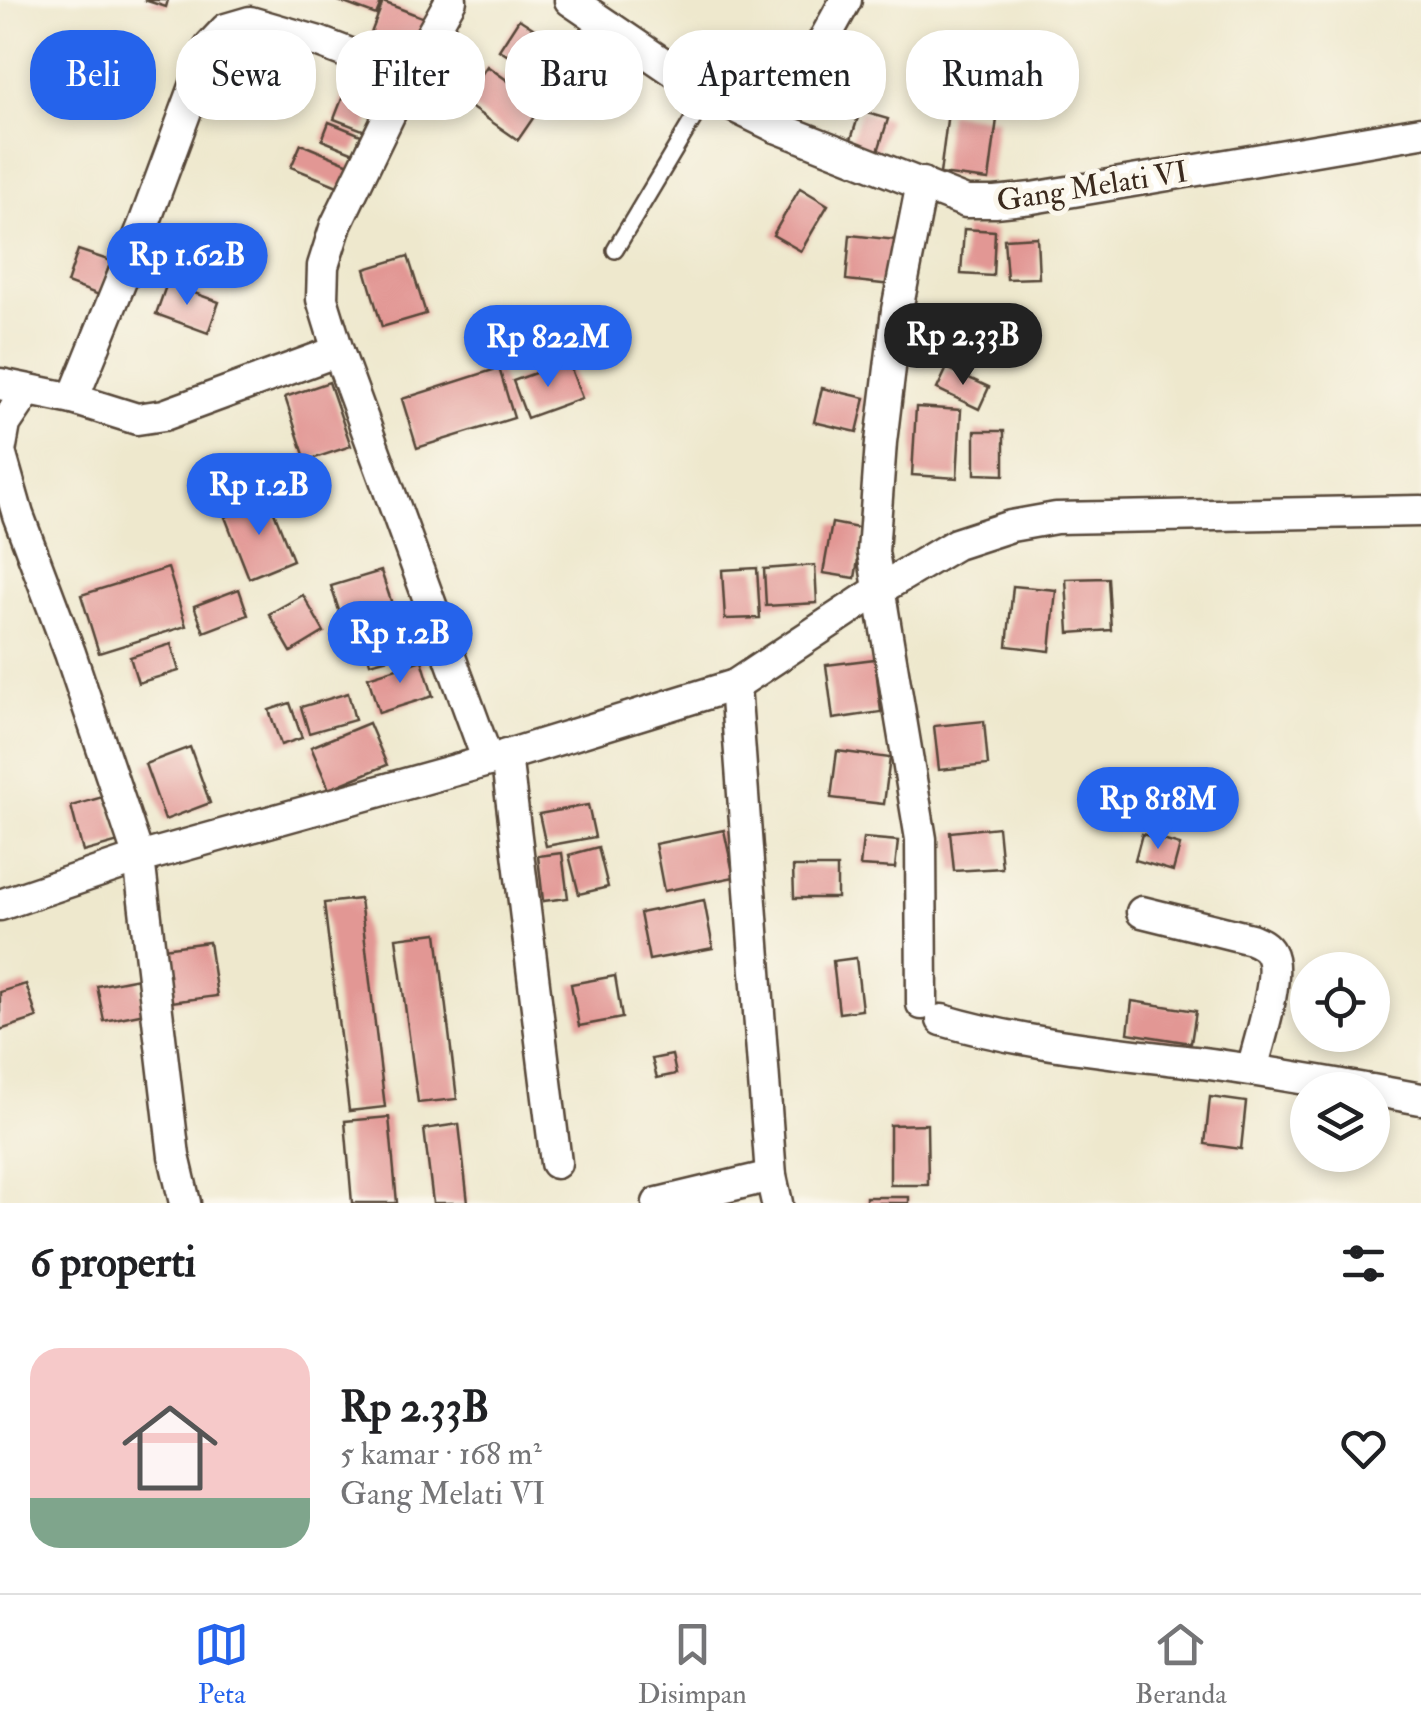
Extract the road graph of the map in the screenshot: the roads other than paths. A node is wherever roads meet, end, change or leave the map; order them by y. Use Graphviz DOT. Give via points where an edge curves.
graph roads {
  1 [pos="452,0"];
  2 [pos="570,0"];
  3 [pos="846,0"];
  4 [pos="435,30"];
  5 [pos="336,48"];
  6 [pos="663,63"];
  7 [pos="387,120"];
  8 [pos="692,120"];
  9 [pos="762,120"];
  10 [pos="776,127"];
  11 [pos="1421,132"];
  12 [pos="922,183"];
  13 [pos="615,250"];
  14 [pos="338,351"];
  15 [pos="14,387"];
  16 [pos="73,399"];
  17 [pos="1421,511"];
  18 [pos="880,589"];
  19 [pos="734,685"];
  20 [pos="497,758"];
  21 [pos="139,858"];
  22 [pos="0,904"];
  23 [pos="1142,912"];
  24 [pos="1252,1069"];
  25 [pos="1290,1076"];
  26 [pos="1390,1093"];
  27 [pos="1421,1099"];
  28 [pos="556,1163"];
  29 [pos="774,1190"];
  30 [pos="184,1203"];
  31 [pos="658,1203"];
  1 -- 4 [label="street"];
  2 -- 6 [label="street, Gang Melati VI"];
  3 -- 10 [label="street"];
  5 -- 16 [label="street" via="250,22 226,29 210,46"];
  7 -- 14 [label="street" via="323,266 322,298"];
  8 -- 13 [label="lane"];
  9 -- 10 [label="street, Gang Melati VI"];
  10 -- 12 [label="street, Gang Melati VI"];
  11 -- 12 [label="street, Gang Melati VI" via="996,202 966,202"];
  12 -- 18 [label="street" via="881,442 873,552"];
  14 -- 16 [label="street" via="164,415 137,419"];
  14 -- 20 [label="street"];
  15 -- 16 [label="street"];
  15 -- 21 [label="street" via="0,452"];
  17 -- 18 [label="street" via="1056,518 956,544"];
  18 -- 19 [label="street"];
  18 -- 24 [label="street" via="921,839 932,1012 977,1030"];
  19 -- 20 [label="street"];
  19 -- 29 [label="street"];
  20 -- 21 [label="street"];
  20 -- 28 [label="street"];
  21 -- 22 [label="street"];
  21 -- 30 [label="street"];
  23 -- 24 [label="street" via="1251,939 1269,950 1271,994"];
  24 -- 25 [label="street"];
  26 -- 27 [label="street"];
  29 -- 31 [label="street"];
}
